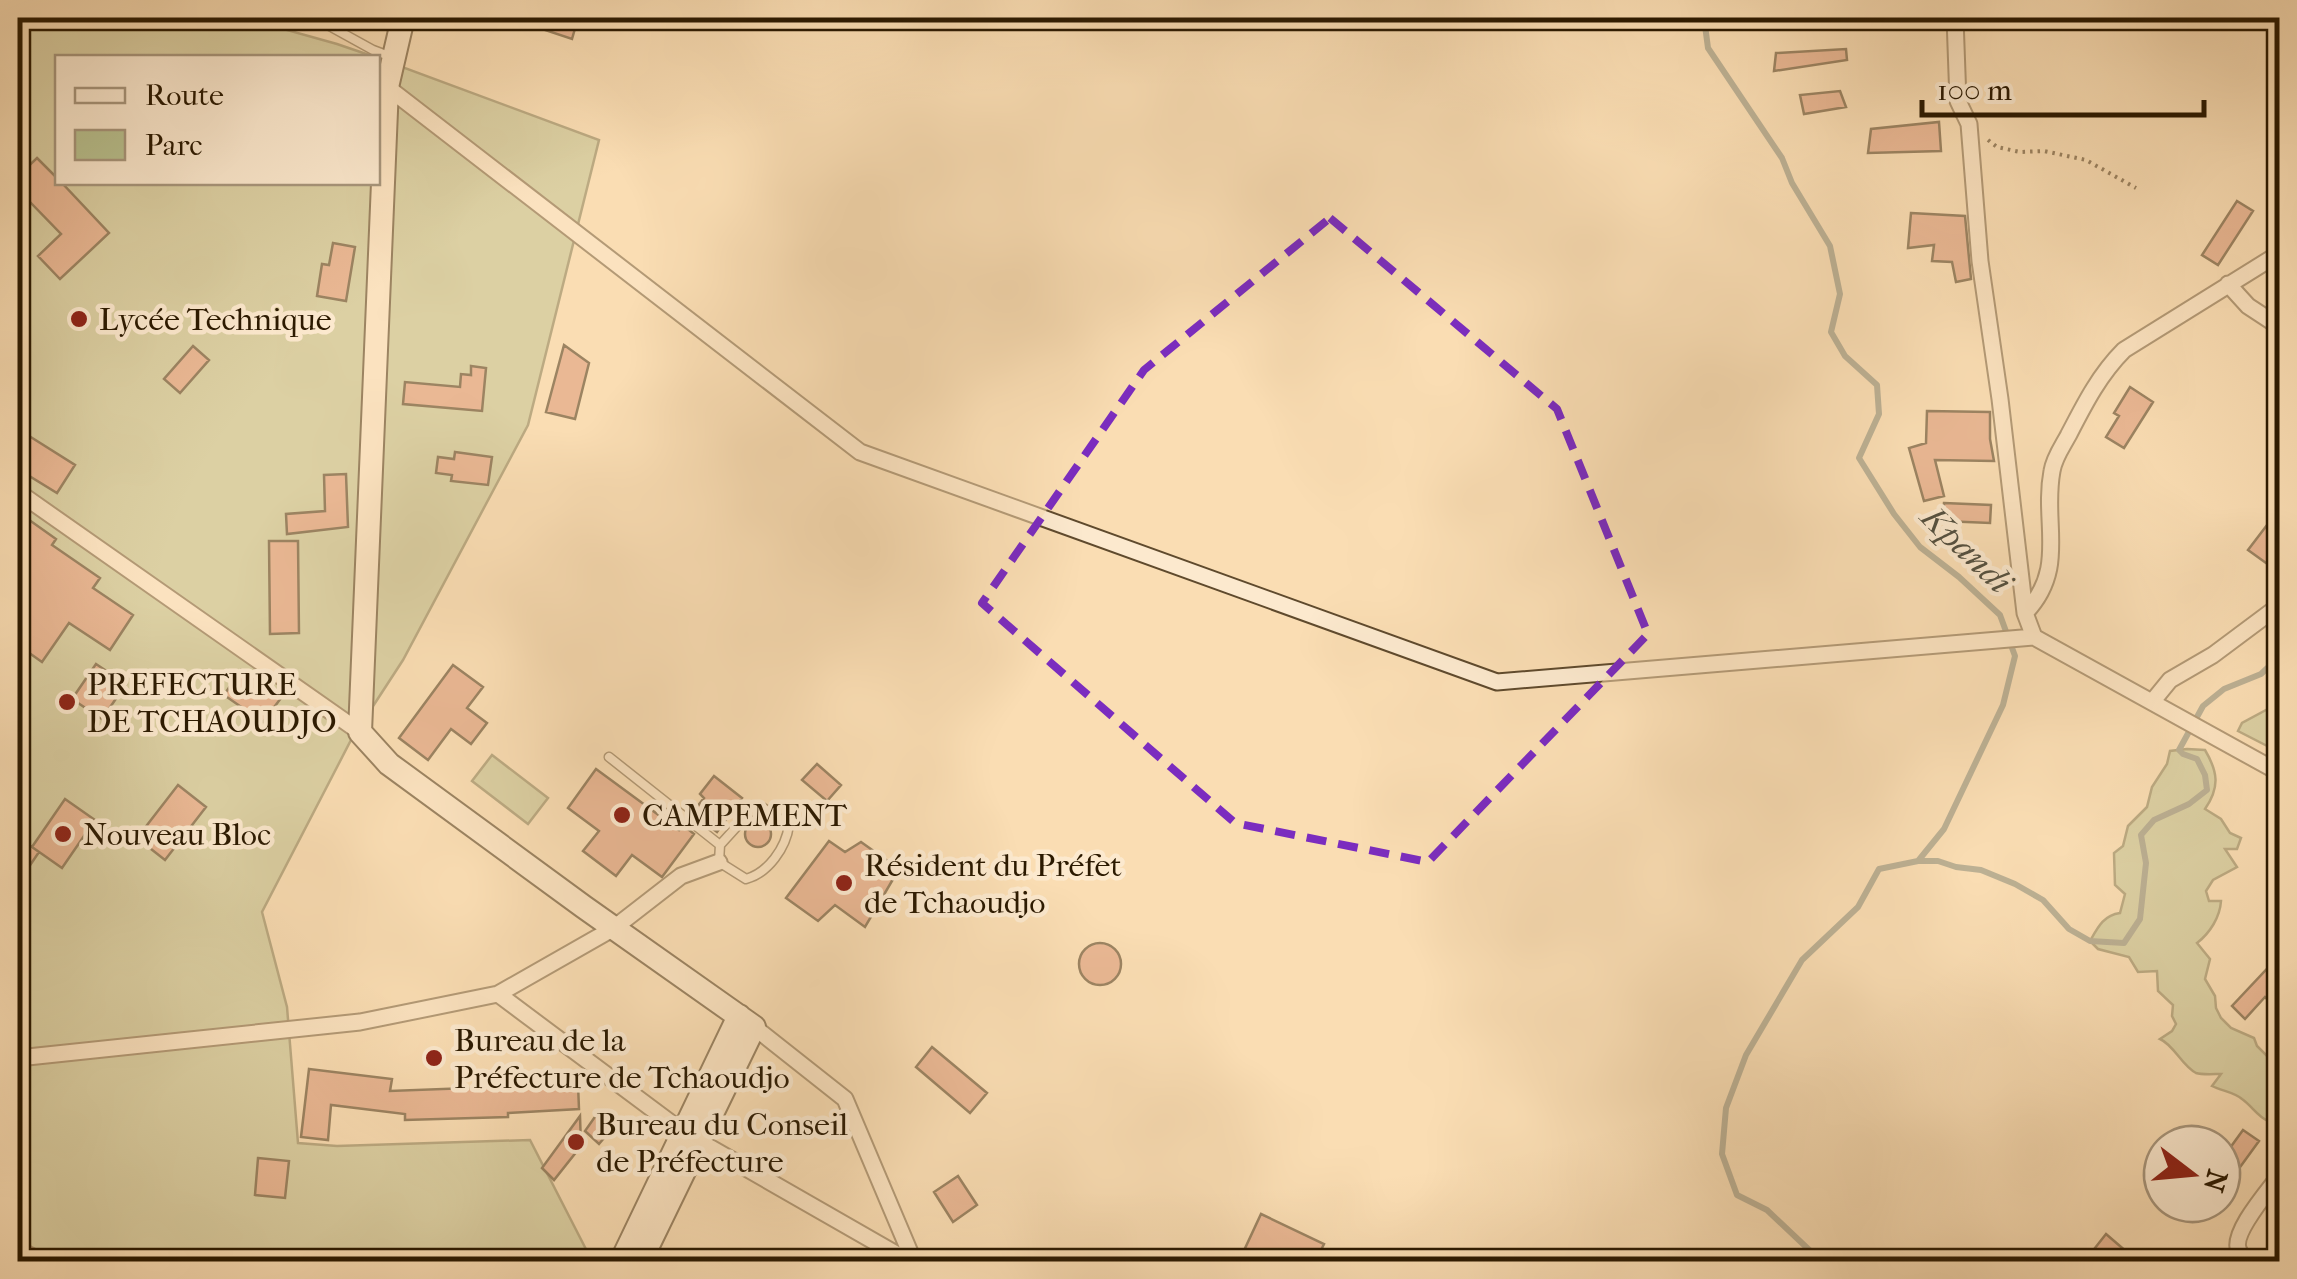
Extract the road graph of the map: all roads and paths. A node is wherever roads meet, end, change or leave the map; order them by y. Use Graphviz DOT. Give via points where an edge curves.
graph roads {
  1 [pos="315,18"];
  2 [pos="403,18"];
  3 [pos="1955,18"];
  4 [pos="394,58"];
  5 [pos="387,87"];
  6 [pos="1969,124"];
  7 [pos="2136,188"];
  8 [pos="2280,253"];
  9 [pos="2228,284"];
  10 [pos="2280,327"];
  11 [pos="18,492"];
  12 [pos="2280,605"];
  13 [pos="2025,614"];
  14 [pos="2034,637"];
  15 [pos="2152,702"];
  16 [pos="360,732"];
  17 [pos="609,757"];
  18 [pos="2280,772"];
  19 [pos="720,845"];
  20 [pos="719,862"];
  21 [pos="614,928"];
  22 [pos="498,994"];
  23 [pos="746,1021"];
  24 [pos="18,1058"];
  25 [pos="691,1137"];
  26 [pos="2280,1175"];
  27 [pos="18,1250"];
  28 [pos="42,1262"];
  29 [pos="621,1262"];
  30 [pos="640,1262"];
  31 [pos="912,1262"];
  32 [pos="1681,1262"];
  33 [pos="1759,1262"];
  34 [pos="1828,1262"];
  35 [pos="1850,1262"];
  36 [pos="2250,1262"];
  1 -- 4 [label="lane"];
  2 -- 4 [label="main road"];
  3 -- 6 [label="street" via="1958,101"];
  4 -- 5 [label="main road"];
  5 -- 14 [label="street" via="860,452 1497,682"];
  5 -- 16 [label="main road"];
  6 -- 7 [label="path" via="1997,147 2086,160"];
  6 -- 13 [label="street"];
  8 -- 9 [label="street"];
  9 -- 10 [label="street"];
  9 -- 13 [label="street" via="2124,350 2092,389 2052,468 2049,574"];
  11 -- 16 [label="street"];
  12 -- 15 [label="street" via="2170,680"];
  13 -- 14 [label="street"];
  14 -- 15 [label="street"];
  15 -- 18 [label="street"];
  16 -- 21 [label="main road" via="389,764"];
  17 -- 19 [label="lane"];
  19 -- 20 [label="lane"];
  19 -- 20 [label="lane" via="762,806 789,825 787,841 760,875 746,879"];
  20 -- 21 [label="street" via="681,876"];
  21 -- 22 [label="street"];
  21 -- 23 [label="main road"];
  22 -- 24 [label="street" via="360,1022"];
  22 -- 25 [label="street"];
  23 -- 25 [label="main road"];
  23 -- 31 [label="street" via="846,1099"];
  25 -- 29 [label="main road"];
  25 -- 30 [label="main road"];
  25 -- 31 [label="street"];
  26 -- 36 [label="street" via="2239,1232 2236,1246"];
  27 -- 28 [label="street"];
  32 -- 33 [label="path" via="1688,1256"];
  34 -- 35 [label="path"];
}
